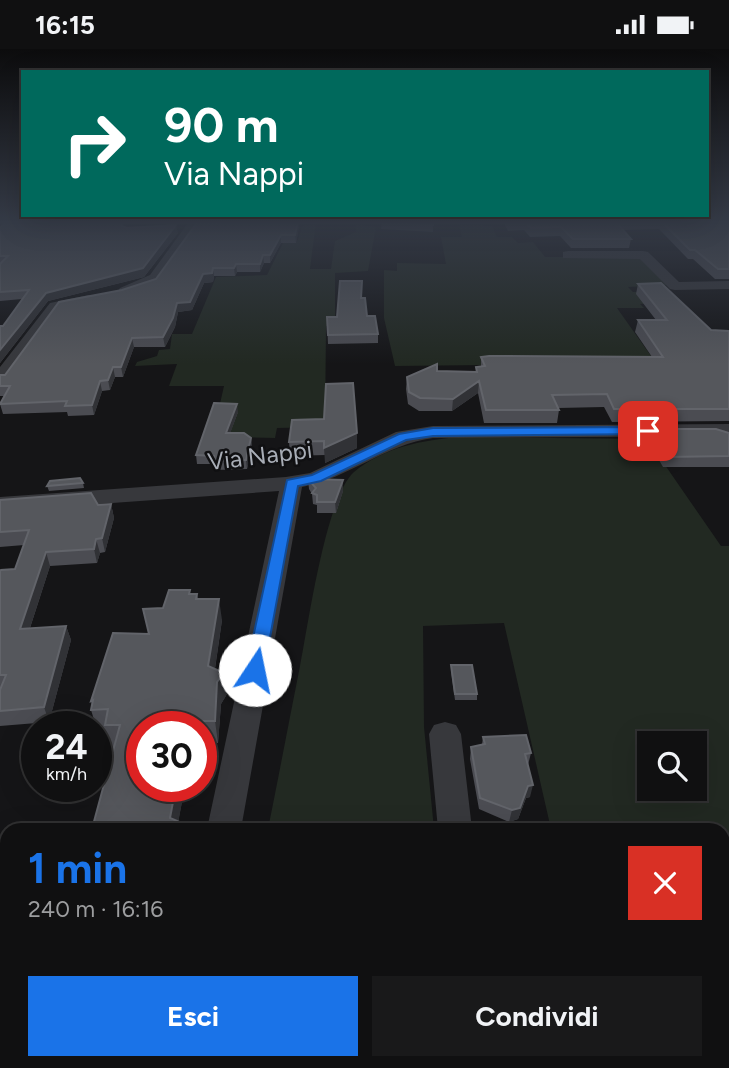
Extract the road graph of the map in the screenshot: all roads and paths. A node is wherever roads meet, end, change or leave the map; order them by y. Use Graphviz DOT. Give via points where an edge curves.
graph roads {
  1 [pos="161,269"];
  2 [pos="657,269"];
  3 [pos="729,285"];
  4 [pos="0,379"];
  5 [pos="729,430"];
  6 [pos="292,483"];
  7 [pos="0,504"];
  8 [pos="445,734"];
  9 [pos="225,823"];
  10 [pos="454,823"];
  1 -- 4 [label="street" via="151,282 55,306"];
  2 -- 3 [label="street" via="675,286"];
  5 -- 6 [label="street, Via Nappi" via="433,432 403,436 316,478"];
  6 -- 7 [label="street, Via Nappi"];
  6 -- 9 [label="street"];
  8 -- 10 [label="street"];
}
